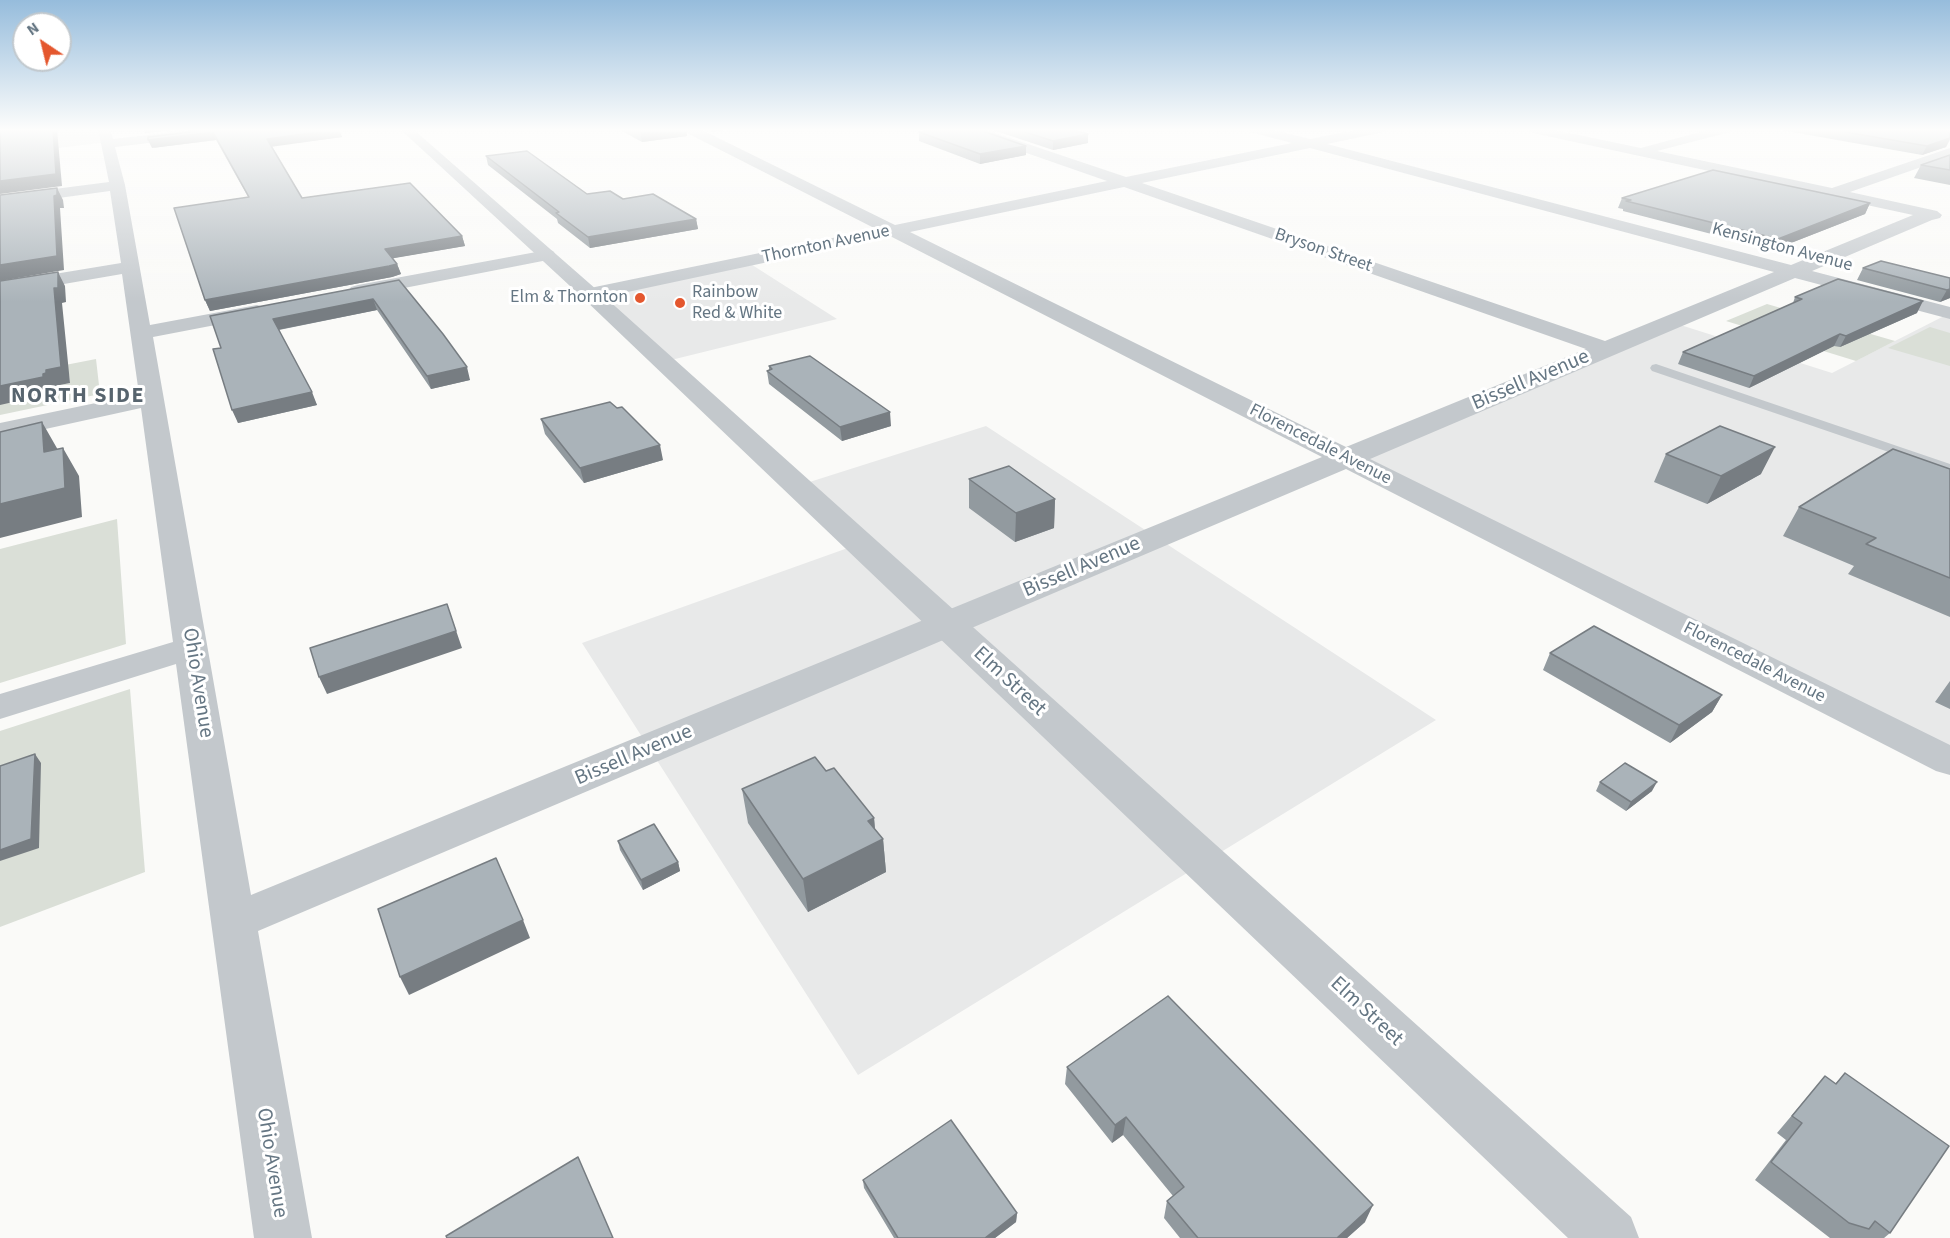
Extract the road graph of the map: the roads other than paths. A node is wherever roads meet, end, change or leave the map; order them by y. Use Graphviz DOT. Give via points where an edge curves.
graph roads {
  1 [pos="104,187"];
  2 [pos="117,187"];
  3 [pos="471,187"];
  4 [pos="806,187"];
  5 [pos="1102,187"];
  6 [pos="1139,187"];
  7 [pos="1475,187"];
  8 [pos="1805,187"];
  9 [pos="1852,187"];
  10 [pos="1834,193"];
  11 [pos="0,201"];
  12 [pos="1940,216"];
  13 [pos="894,231"];
  14 [pos="547,255"];
  15 [pos="130,267"];
  16 [pos="1793,271"];
  17 [pos="0,289"];
  18 [pos="345,294"];
  19 [pos="590,294"];
  20 [pos="275,307"];
  21 [pos="1950,313"];
  22 [pos="141,333"];
  23 [pos="1606,349"];
  24 [pos="1656,368"];
  25 [pos="152,398"];
  26 [pos="0,431"];
  27 [pos="1345,458"];
  28 [pos="1950,469"];
  29 [pos="947,624"];
  30 [pos="192,647"];
  31 [pos="0,707"];
  32 [pos="1950,761"];
  33 [pos="233,922"];
  34 [pos="284,1238"];
  35 [pos="1610,1238"];
  1 -- 11 [label="street"];
  2 -- 15 [label="street, Ohio Avenue"];
  3 -- 14 [label="street, Elm Street"];
  4 -- 13 [label="street, Florencedale Avenue"];
  5 -- 13 [label="street, Thornton Avenue"];
  6 -- 23 [label="street, Bryson Street"];
  7 -- 16 [label="street, Kensington Avenue"];
  8 -- 10 [label="street"];
  9 -- 10 [label="street"];
  10 -- 12 [label="street"];
  12 -- 16 [label="street, Bissell Avenue"];
  13 -- 19 [label="street, Thornton Avenue"];
  13 -- 27 [label="street, Florencedale Avenue"];
  14 -- 18 [label="street"];
  14 -- 19 [label="street, Elm Street"];
  15 -- 17 [label="street"];
  15 -- 22 [label="street, Ohio Avenue"];
  16 -- 21 [label="street, Kensington Avenue"];
  16 -- 23 [label="street, Bissell Avenue"];
  19 -- 29 [label="street, Elm Street"];
  20 -- 22 [label="street"];
  22 -- 25 [label="street, Ohio Avenue"];
  23 -- 27 [label="street, Bissell Avenue"];
  24 -- 28 [label="lane"];
  25 -- 26 [label="street"];
  25 -- 30 [label="street, Ohio Avenue"];
  27 -- 29 [label="street, Bissell Avenue"];
  27 -- 32 [label="street, Florencedale Avenue"];
  29 -- 33 [label="street, Bissell Avenue"];
  29 -- 35 [label="street, Elm Street"];
  30 -- 31 [label="street"];
  30 -- 33 [label="street, Ohio Avenue"];
  33 -- 34 [label="street, Ohio Avenue"];
}
